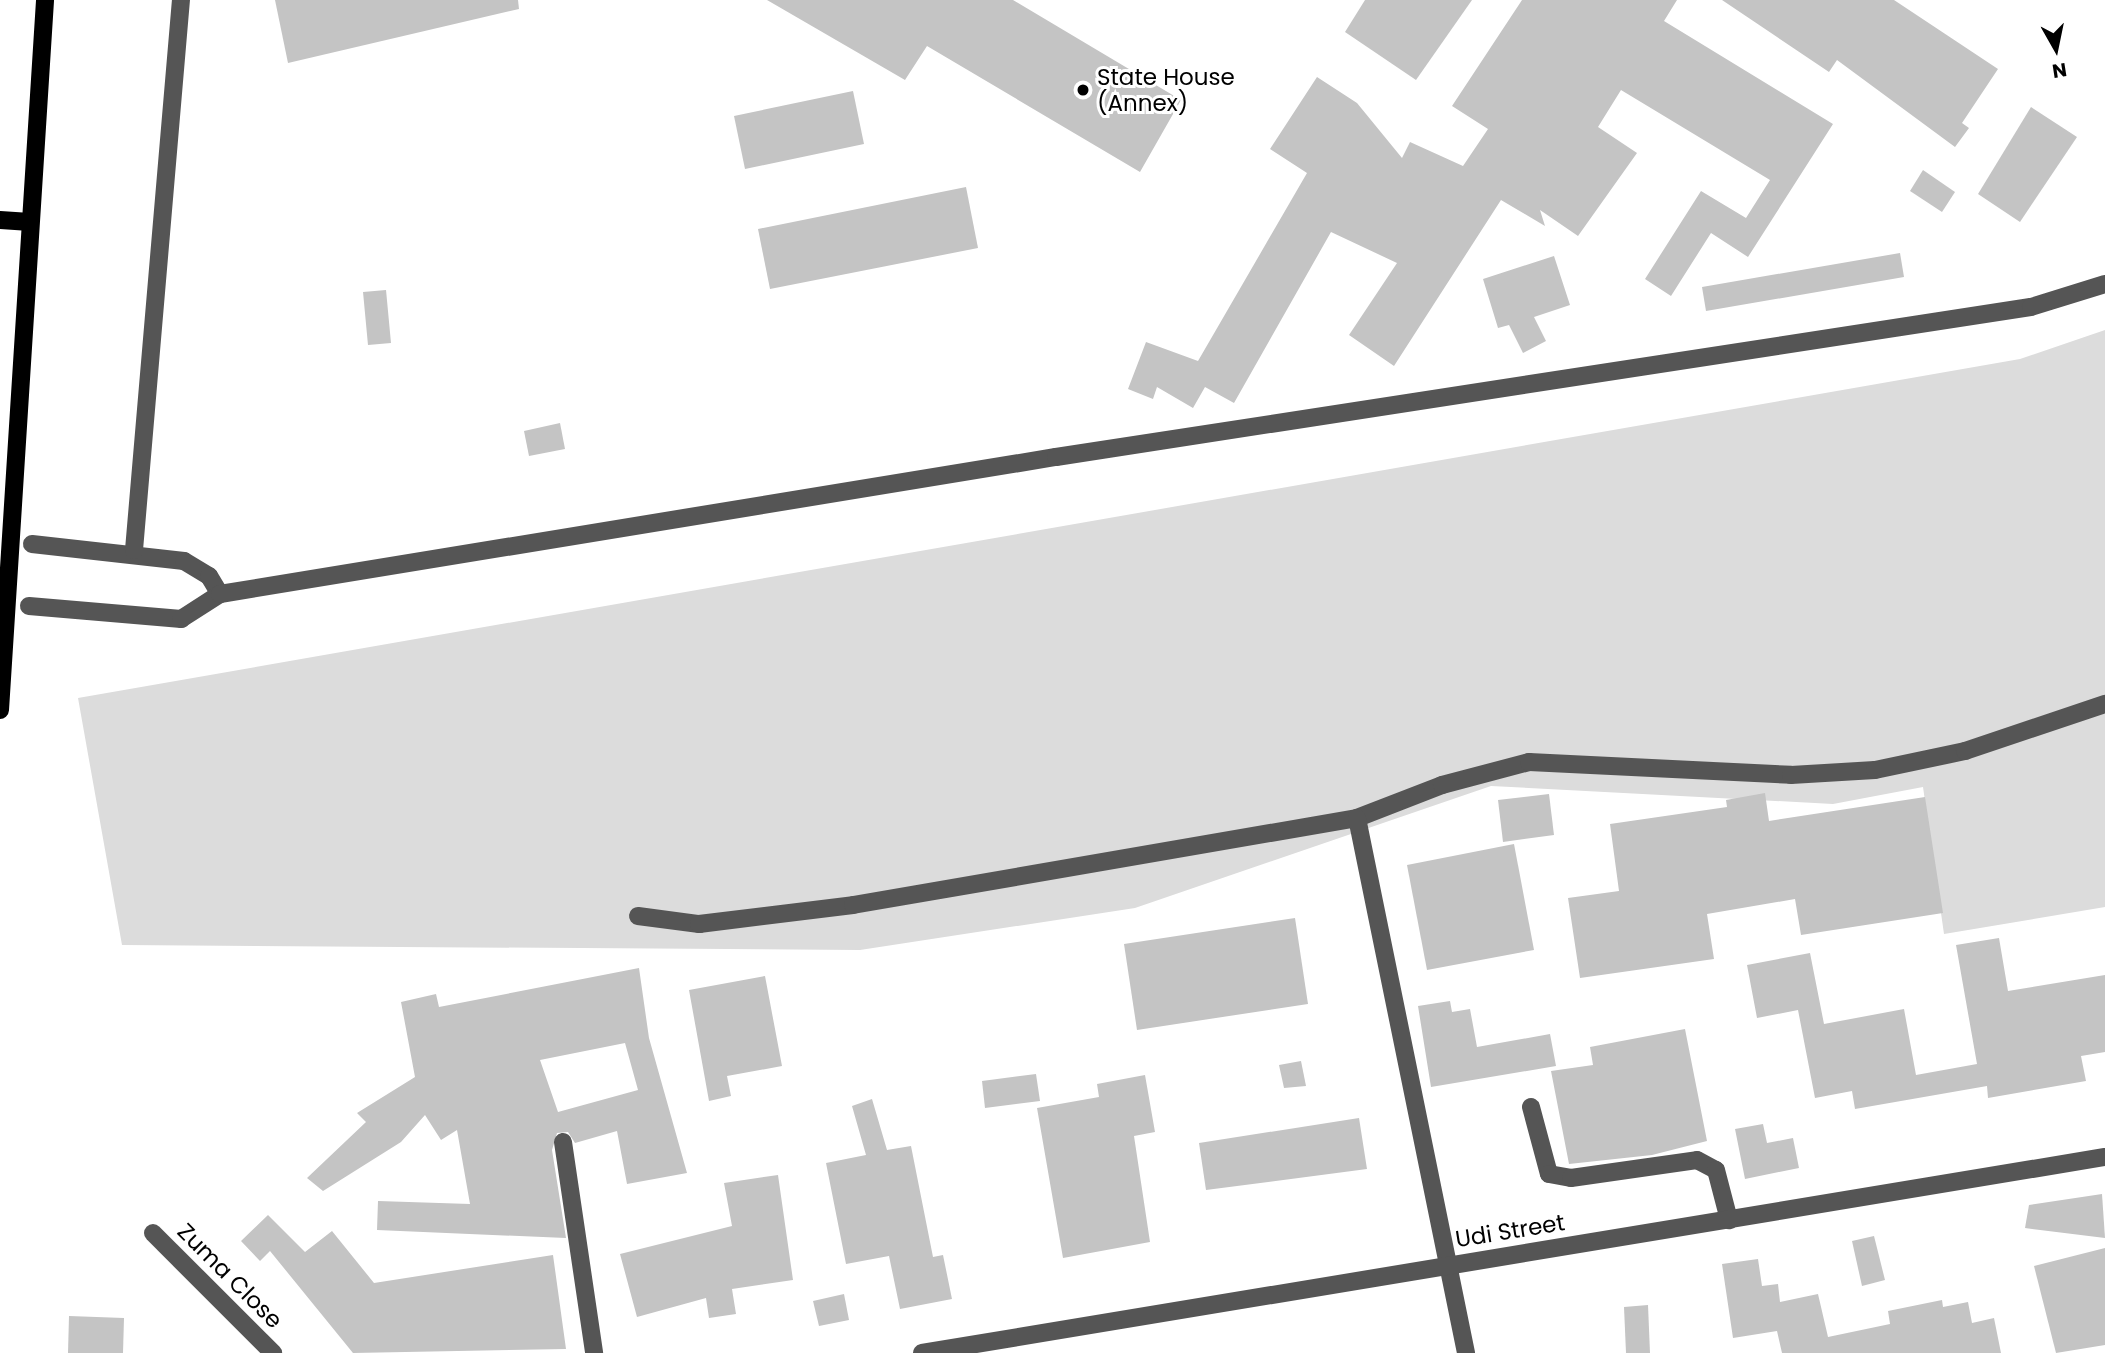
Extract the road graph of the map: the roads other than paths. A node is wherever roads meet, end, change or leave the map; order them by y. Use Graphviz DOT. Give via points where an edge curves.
graph roads {
  1 [pos="45,0"];
  2 [pos="181,0"];
  3 [pos="0,220"];
  4 [pos="30,222"];
  5 [pos="2105,284"];
  6 [pos="32,544"];
  7 [pos="134,550"];
  8 [pos="220,594"];
  9 [pos="29,606"];
  10 [pos="2105,704"];
  11 [pos="0,710"];
  12 [pos="1357,818"];
  13 [pos="638,916"];
  14 [pos="1531,1107"];
  15 [pos="563,1142"];
  16 [pos="2105,1157"];
  17 [pos="1729,1220"];
  18 [pos="153,1233"];
  19 [pos="1444,1267"];
  20 [pos="273,1353"];
  21 [pos="594,1353"];
  22 [pos="922,1353"];
  23 [pos="1466,1353"];
  1 -- 4 [label="main road"];
  2 -- 7 [label="street"];
  3 -- 4 [label="main road"];
  4 -- 11 [label="main road"];
  5 -- 8 [label="street" via="2031,307 1056,457"];
  6 -- 7 [label="street"];
  7 -- 8 [label="street" via="184,561 209,576"];
  8 -- 9 [label="street" via="181,619"];
  10 -- 12 [label="street" via="1965,751 1875,770 1791,775 1529,762 1442,785"];
  12 -- 13 [label="street" via="853,905 699,924"];
  12 -- 19 [label="street"];
  14 -- 17 [label="street" via="1549,1174 1571,1178 1697,1160 1716,1170"];
  15 -- 21 [label="street"];
  16 -- 17 [label="street, Udi Street"];
  17 -- 19 [label="street, Udi Street"];
  18 -- 20 [label="street, Zuma Close"];
  19 -- 22 [label="street, Udi Street"];
  19 -- 23 [label="street"];
}
